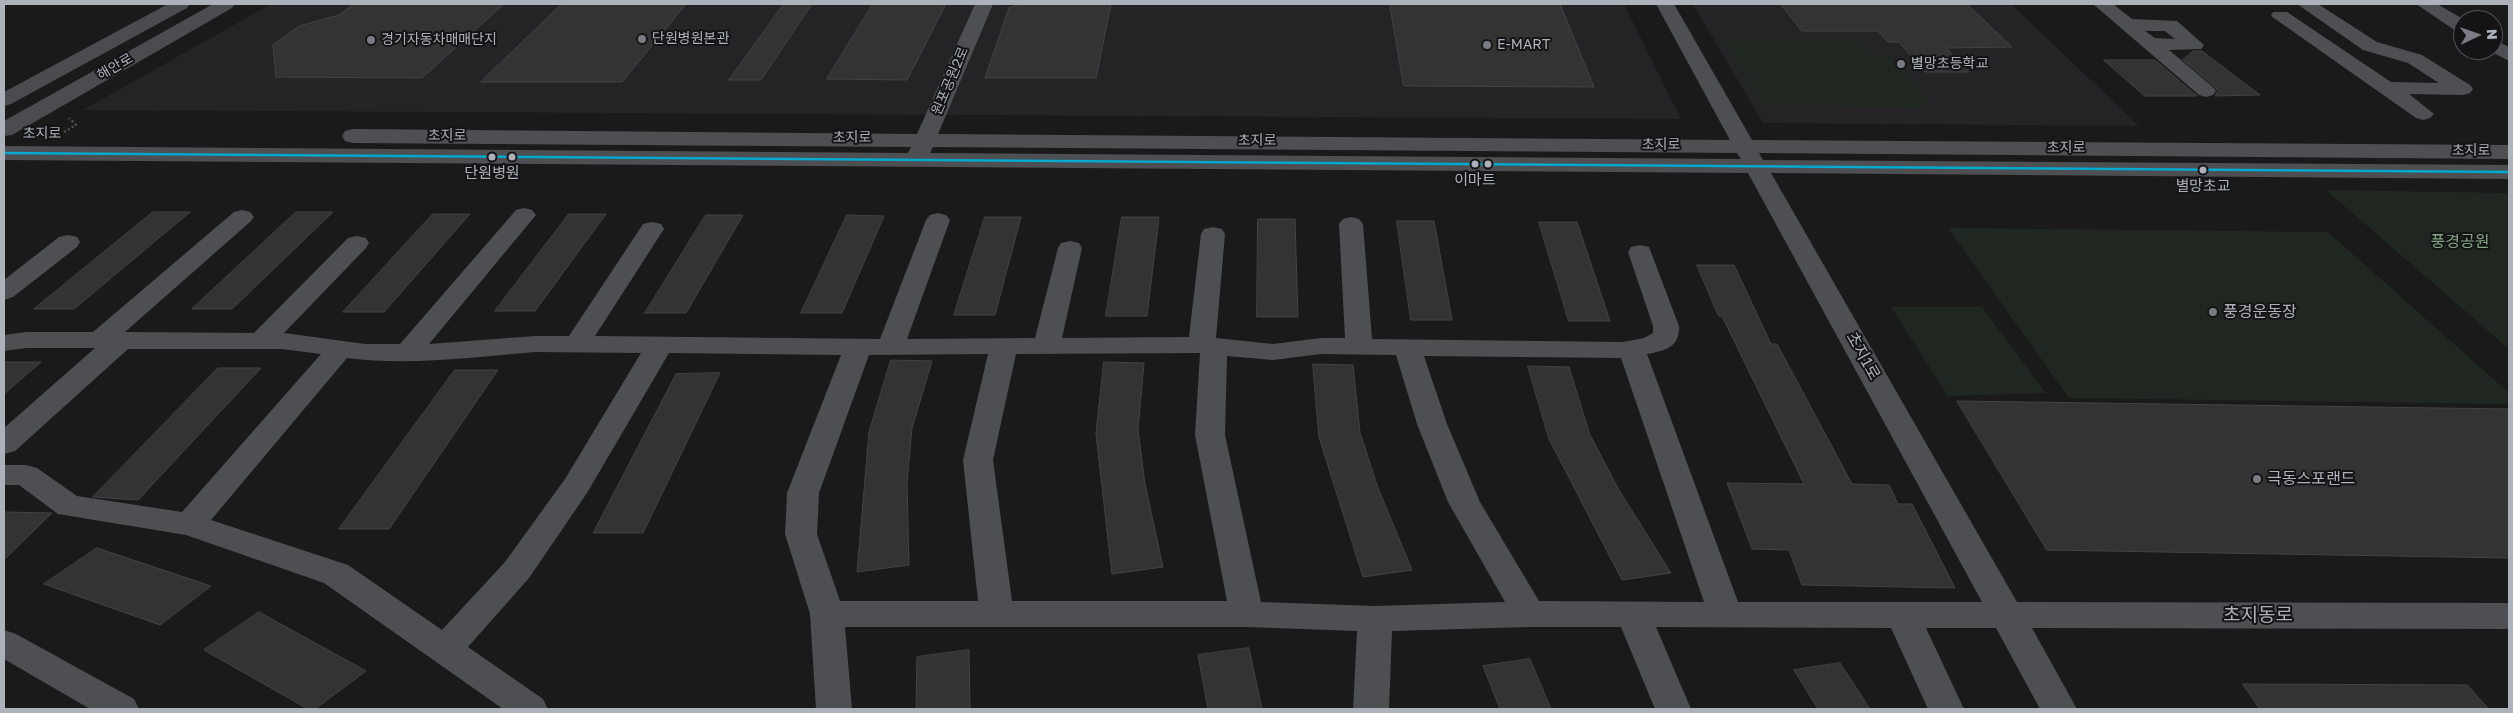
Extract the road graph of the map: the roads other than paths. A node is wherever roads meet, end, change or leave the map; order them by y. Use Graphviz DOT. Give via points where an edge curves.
graph roads {
  1 [pos="181,4"];
  2 [pos="226,4"];
  3 [pos="984,4"];
  4 [pos="1665,4"];
  5 [pos="2102,4"];
  6 [pos="2306,4"];
  7 [pos="2425,4"];
  8 [pos="2280,16"];
  9 [pos="2453,21"];
  10 [pos="2127,25"];
  11 [pos="2150,44"];
  12 [pos="2381,49"];
  13 [pos="2330,50"];
  14 [pos="48,76"];
  15 [pos="2386,88"];
  16 [pos="4,90"];
  17 [pos="2206,91"];
  18 [pos="4,100"];
  19 [pos="2422,114"];
  20 [pos="4,130"];
  21 [pos="4,134"];
  22 [pos="921,149"];
  23 [pos="2509,152"];
  24 [pos="4,153"];
  25 [pos="1752,156"];
  26 [pos="2509,172"];
  27 [pos="524,215"];
  28 [pos="242,217"];
  29 [pos="938,220"];
  30 [pos="1351,224"];
  31 [pos="652,229"];
  32 [pos="1213,234"];
  33 [pos="68,242"];
  34 [pos="358,243"];
  35 [pos="1070,248"];
  36 [pos="1640,252"];
  37 [pos="4,292"];
  38 [pos="111,340"];
  39 [pos="261,341"];
  40 [pos="4,343"];
  41 [pos="577,344"];
  42 [pos="660,345"];
  43 [pos="891,346"];
  44 [pos="1004,346"];
  45 [pos="1046,346"];
  46 [pos="1208,346"];
  47 [pos="1359,346"];
  48 [pos="858,347"];
  49 [pos="1407,347"];
  50 [pos="1631,348"];
  51 [pos="340,349"];
  52 [pos="408,352"];
  53 [pos="4,444"];
  54 [pos="4,475"];
  55 [pos="189,524"];
  56 [pos="827,614"];
  57 [pos="997,614"];
  58 [pos="1247,614"];
  59 [pos="1529,614"];
  60 [pos="1633,614"];
  61 [pos="2006,614"];
  62 [pos="1726,615"];
  63 [pos="1902,615"];
  64 [pos="2509,616"];
  65 [pos="1375,619"];
  66 [pos="4,643"];
  67 [pos="445,650"];
  68 [pos="121,709"];
  69 [pos="530,709"];
  70 [pos="834,709"];
  71 [pos="1371,709"];
  72 [pos="1673,709"];
  73 [pos="1946,709"];
  74 [pos="2059,709"];
  1 -- 14 [label="main road, 해안로"];
  2 -- 20 [label="main road, 해안로"];
  3 -- 22 [label="street, 원포공원2로"];
  4 -- 25 [label="street, 초지1로"];
  5 -- 10 [label="street"];
  6 -- 12 [label="street" via="2370,46"];
  7 -- 9 [label="street"];
  8 -- 13 [label="street"];
  10 -- 11 [label="street"];
  10 -- 11 [label="street" via="2170,25 2194,44"];
  11 -- 17 [label="street"];
  12 -- 13 [label="street"];
  12 -- 15 [label="street" via="2415,59 2463,89"];
  13 -- 15 [label="street"];
  14 -- 16 [label="main road"];
  14 -- 18 [label="main road, 해안로"];
  15 -- 19 [label="street"];
  21 -- 22 [label="street, 초지로"];
  22 -- 24 [label="street, 초지로"];
  22 -- 25 [label="street, 초지로"];
  23 -- 25 [label="street, 초지로"];
  25 -- 26 [label="street, 초지로"];
  25 -- 61 [label="street, 초지1로"];
  27 -- 52 [label="street"];
  28 -- 38 [label="street"];
  29 -- 43 [label="street"];
  30 -- 47 [label="street"];
  31 -- 41 [label="street"];
  32 -- 46 [label="street"];
  33 -- 37 [label="street"];
  34 -- 39 [label="street"];
  35 -- 45 [label="street"];
  36 -- 50 [label="street" via="1666,326 1666,337 1652,345"];
  38 -- 39 [label="street"];
  38 -- 40 [label="street"];
  38 -- 53 [label="street"];
  39 -- 51 [label="street"];
  41 -- 42 [label="street"];
  41 -- 52 [label="street"];
  42 -- 48 [label="street"];
  42 -- 67 [label="street" via="576,486 517,570"];
  43 -- 44 [label="street"];
  43 -- 48 [label="street"];
  44 -- 45 [label="street"];
  44 -- 57 [label="street" via="978,460"];
  45 -- 46 [label="street"];
  46 -- 47 [label="street" via="1273,352 1321,346"];
  46 -- 58 [label="street" via="1210,435"];
  47 -- 49 [label="street"];
  48 -- 56 [label="street" via="802,493 801,534"];
  49 -- 50 [label="street"];
  49 -- 59 [label="street" via="1432,424 1464,502"];
  50 -- 62 [label="street"];
  51 -- 52 [label="street"];
  51 -- 55 [label="street"];
  54 -- 55 [label="street" via="26,475 69,506"];
  55 -- 67 [label="street" via="336,574"];
  56 -- 57 [label="street, 초지동로"];
  56 -- 70 [label="street"];
  57 -- 58 [label="street, 초지동로"];
  58 -- 65 [label="street, 초지동로"];
  59 -- 60 [label="street, 초지동로"];
  59 -- 65 [label="street, 초지동로"];
  60 -- 62 [label="street, 초지동로"];
  60 -- 72 [label="street"];
  61 -- 63 [label="street, 초지동로"];
  61 -- 64 [label="street, 초지동로"];
  61 -- 74 [label="street, 초지1로"];
  62 -- 63 [label="street, 초지동로"];
  63 -- 73 [label="street"];
  65 -- 71 [label="street"];
  66 -- 68 [label="street"];
  67 -- 69 [label="street"];
}
